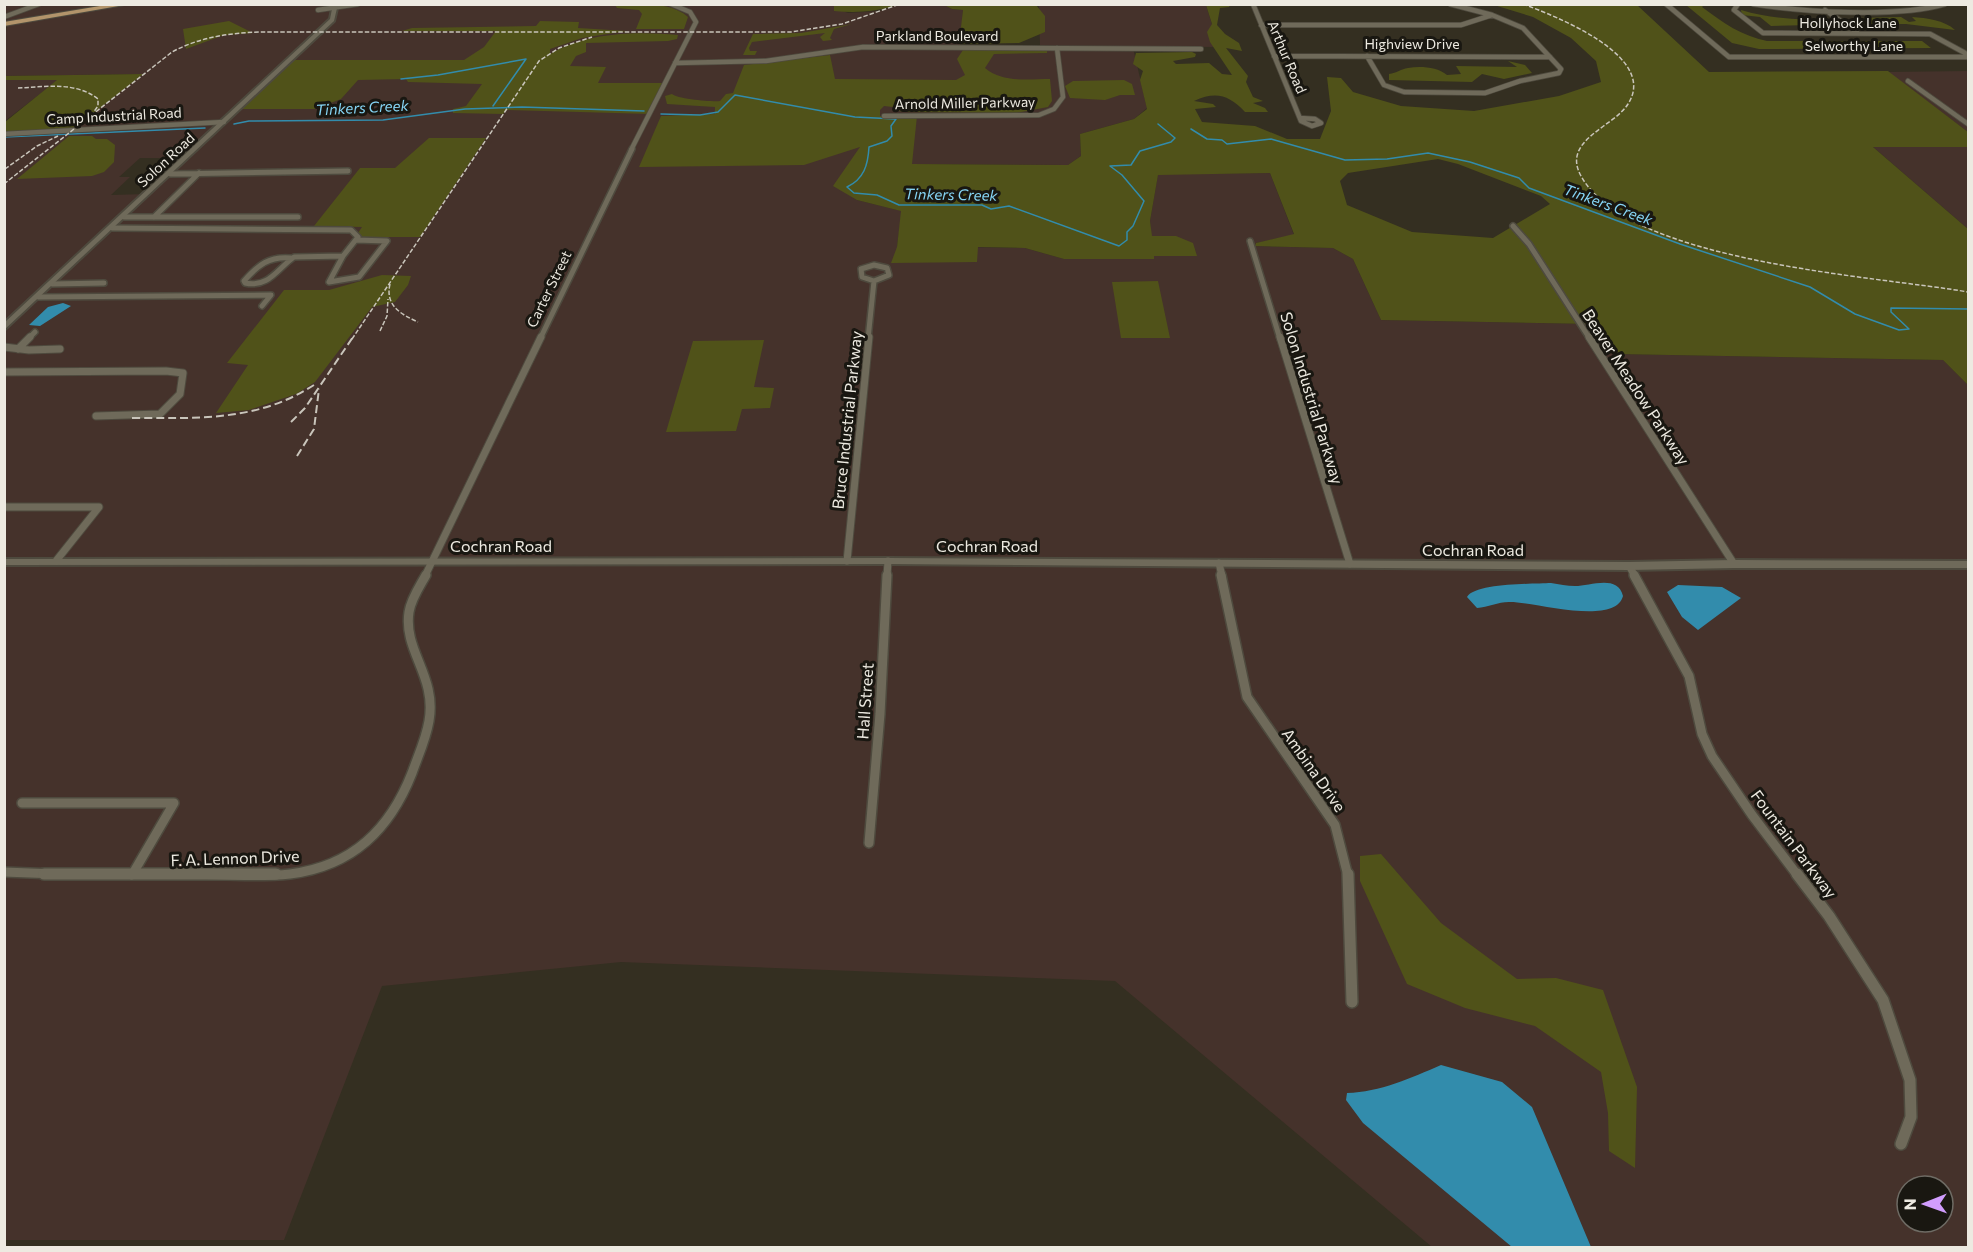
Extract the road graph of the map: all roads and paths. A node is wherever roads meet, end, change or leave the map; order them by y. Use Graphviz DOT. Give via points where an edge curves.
graph roads {
  1 [pos="39,4"];
  2 [pos="127,4"];
  3 [pos="358,4"];
  4 [pos="671,4"];
  5 [pos="1253,4"];
  6 [pos="1450,4"];
  7 [pos="1665,4"];
  8 [pos="1738,4"];
  9 [pos="1753,4"];
  10 [pos="1945,4"];
  11 [pos="336,6"];
  12 [pos="318,10"];
  13 [pos="1825,10"];
  14 [pos="1492,15"];
  15 [pos="4,17"];
  16 [pos="7,23"];
  17 [pos="1261,25"];
  18 [pos="1858,33"];
  19 [pos="1057,48"];
  20 [pos="1201,49"];
  21 [pos="1274,56"];
  22 [pos="1366,56"];
  23 [pos="1550,57"];
  24 [pos="1967,57"];
  25 [pos="675,63"];
  26 [pos="1908,81"];
  27 [pos="884,116"];
  28 [pos="1300,118"];
  29 [pos="224,122"];
  30 [pos="1968,124"];
  31 [pos="4,134"];
  32 [pos="348,171"];
  33 [pos="199,173"];
  34 [pos="170,174"];
  35 [pos="124,217"];
  36 [pos="154,217"];
  37 [pos="298,217"];
  38 [pos="1513,226"];
  39 [pos="112,228"];
  40 [pos="356,240"];
  41 [pos="1250,241"];
  42 [pos="343,256"];
  43 [pos="291,258"];
  44 [pos="874,281"];
  45 [pos="104,283"];
  46 [pos="52,284"];
  47 [pos="38,297"];
  48 [pos="262,306"];
  49 [pos="4,328"];
  50 [pos="34,332"];
  51 [pos="4,347"];
  52 [pos="18,348"];
  53 [pos="60,349"];
  54 [pos="4,372"];
  55 [pos="96,416"];
  56 [pos="4,507"];
  57 [pos="56,561"];
  58 [pos="430,561"];
  59 [pos="847,561"];
  60 [pos="888,561"];
  61 [pos="4,562"];
  62 [pos="1219,563"];
  63 [pos="1350,564"];
  64 [pos="1734,564"];
  65 [pos="1968,565"];
  66 [pos="1629,566"];
  67 [pos="22,803"];
  68 [pos="869,843"];
  69 [pos="4,872"];
  70 [pos="132,875"];
  71 [pos="1352,1002"];
  72 [pos="1901,1144"];
  1 -- 15 [label="street"];
  2 -- 16 [label="main road"];
  3 -- 11 [label="street"];
  4 -- 25 [label="street, Carter Street" via="695,15 696,22"];
  5 -- 17 [label="street, Arthur Road"];
  6 -- 14 [label="street"];
  7 -- 24 [label="street, Selworthy Lane" via="1729,57"];
  8 -- 18 [label="street, Hollyhock Lane" via="1734,10 1763,33"];
  9 -- 13 [label="street"];
  10 -- 13 [label="street" via="1920,10"];
  11 -- 12 [label="street"];
  11 -- 29 [label="street, Solon Road" via="332,20"];
  13 -- 18 [label="street"];
  14 -- 17 [label="street" via="1461,25"];
  14 -- 23 [label="street" via="1523,28"];
  17 -- 21 [label="street, Arthur Road"];
  18 -- 24 [label="street, Hollyhock Lane" via="1930,34"];
  19 -- 20 [label="street, Parkland Boulevard"];
  19 -- 25 [label="street, Parkland Boulevard" via="863,47 766,61"];
  19 -- 27 [label="street, Arnold Miller Parkway" via="1063,97 1054,109 1041,114"];
  21 -- 22 [label="street, Highview Drive"];
  21 -- 28 [label="street, Arthur Road"];
  22 -- 23 [label="street, Highview Drive"];
  22 -- 23 [label="street" via="1384,85 1404,92 1428,93 1485,93 1529,79 1555,76 1561,69"];
  25 -- 58 [label="street, Carter Street"];
  26 -- 30 [label="street"];
  29 -- 31 [label="street, Camp Industrial Road"];
  29 -- 34 [label="street, Solon Road"];
  32 -- 33 [label="street"];
  33 -- 34 [label="street"];
  33 -- 36 [label="street"];
  34 -- 35 [label="street, Solon Road"];
  35 -- 36 [label="street"];
  35 -- 39 [label="street, Solon Road"];
  36 -- 37 [label="street"];
  38 -- 64 [label="street, Beaver Meadow Parkway" via="1529,244"];
  39 -- 40 [label="street" via="351,230 358,237"];
  39 -- 46 [label="street, Solon Road"];
  40 -- 42 [label="street"];
  40 -- 42 [label="street" via="387,241 359,277 328,282"];
  41 -- 63 [label="street, Solon Industrial Parkway"];
  42 -- 43 [label="street"];
  43 -- 43 [label="street" via="271,281 260,285 244,283 264,260"];
  44 -- 44 [label="street, Bruce Industrial Parkway" via="886,278 889,270 874,265 861,270 862,277"];
  44 -- 59 [label="street, Bruce Industrial Parkway"];
  45 -- 46 [label="street"];
  46 -- 47 [label="street, Solon Road"];
  47 -- 48 [label="street" via="271,295"];
  47 -- 49 [label="street, Solon Road"];
  50 -- 52 [label="street"];
  51 -- 52 [label="street"];
  52 -- 53 [label="street"];
  54 -- 55 [label="street" via="183,373 180,394 160,414"];
  56 -- 57 [label="street" via="99,507"];
  57 -- 58 [label="street, Cochran Road"];
  57 -- 61 [label="street, Cochran Road"];
  58 -- 59 [label="street, Cochran Road"];
  58 -- 70 [label="street, F. A. Lennon Drive" via="414,594 406,626 411,648 429,685 429,724 398,806 381,828 335,861 305,871 267,875"];
  59 -- 60 [label="street, Cochran Road"];
  60 -- 62 [label="street, Cochran Road"];
  60 -- 68 [label="street, Hall Street"];
  62 -- 63 [label="street, Cochran Road"];
  62 -- 71 [label="street, Ambina Drive" via="1247,697 1335,825 1348,876"];
  63 -- 66 [label="street, Cochran Road"];
  64 -- 65 [label="street, Cochran Road"];
  64 -- 66 [label="street, Cochran Road"];
  66 -- 72 [label="street, Fountain Parkway" via="1689,676 1702,734 1712,756 1752,816 1829,916 1883,1000 1910,1080 1911,1117"];
  67 -- 70 [label="street" via="174,803"];
  69 -- 70 [label="street, F. A. Lennon Drive"];
}
